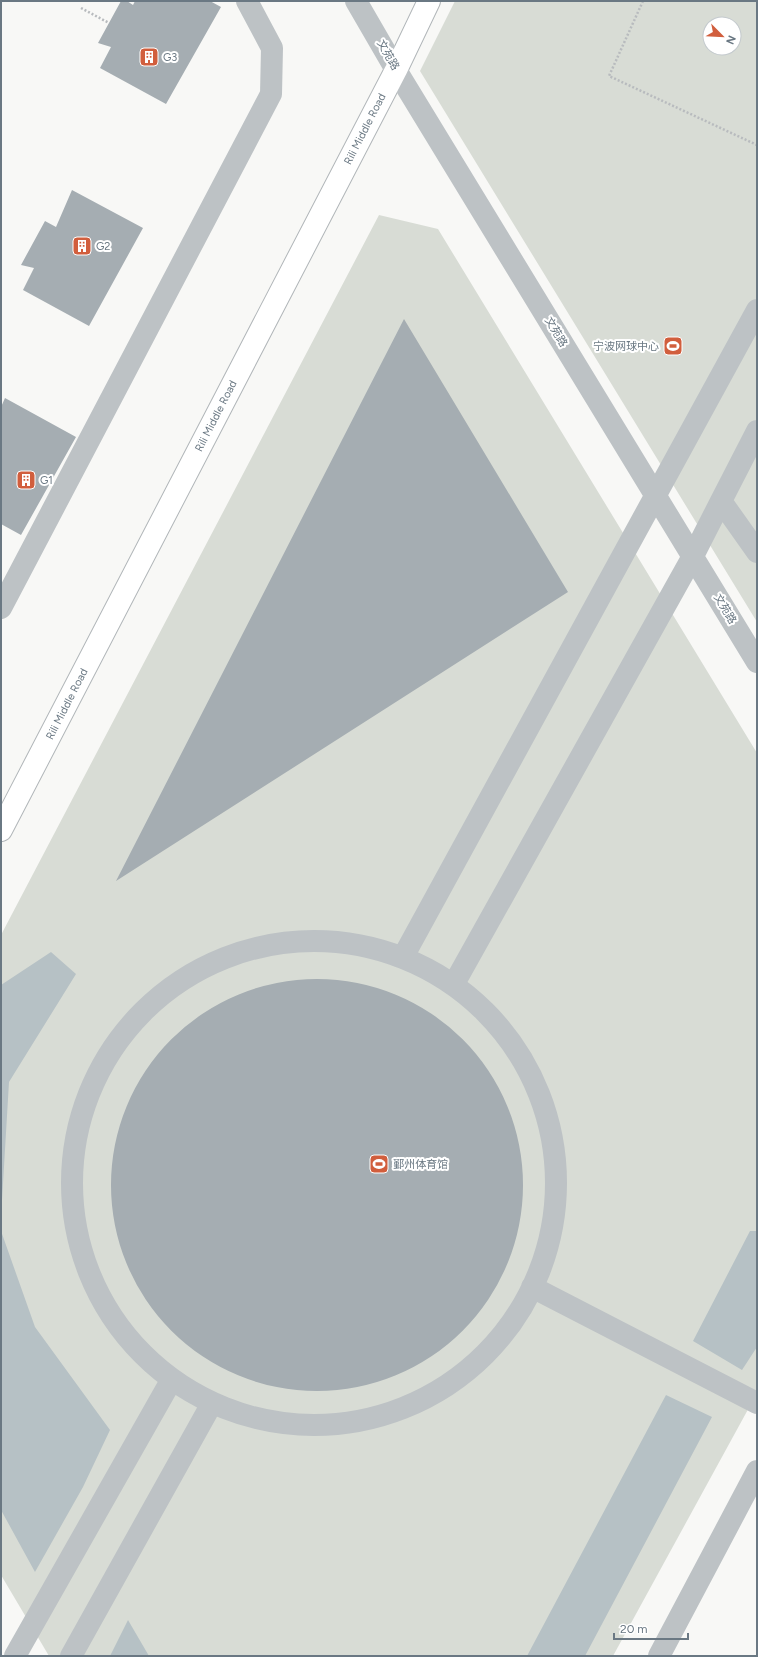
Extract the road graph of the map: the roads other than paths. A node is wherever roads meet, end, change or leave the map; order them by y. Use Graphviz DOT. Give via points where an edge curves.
graph roads {
  1 [pos="247,1"];
  2 [pos="356,1"];
  3 [pos="429,1"];
  4 [pos="396,70"];
  5 [pos="757,310"];
  6 [pos="757,431"];
  7 [pos="656,495"];
  8 [pos="721,501"];
  9 [pos="757,552"];
  10 [pos="693,556"];
  11 [pos="1,608"];
  12 [pos="757,662"];
  13 [pos="1,830"];
  14 [pos="403,958"];
  15 [pos="455,982"];
  16 [pos="532,1287"];
  17 [pos="172,1379"];
  18 [pos="757,1403"];
  19 [pos="211,1405"];
  20 [pos="757,1471"];
  21 [pos="14,1656"];
  22 [pos="71,1656"];
  23 [pos="659,1656"];
  1 -- 11 [label="street" via="272,48 270,94"];
  2 -- 4 [label="street, 文苑路"];
  3 -- 4 [label="main road, Rili Middle Road"];
  4 -- 7 [label="street, 文苑路"];
  4 -- 13 [label="main road, Rili Middle Road"];
  5 -- 7 [label="street"];
  6 -- 8 [label="street"];
  7 -- 10 [label="street, 文苑路"];
  7 -- 14 [label="street"];
  8 -- 9 [label="street"];
  8 -- 10 [label="street"];
  10 -- 12 [label="street, 文苑路"];
  10 -- 15 [label="street"];
  14 -- 15 [label="street"];
  14 -- 17 [label="street" via="383,948 304,939 225,956 156,998 104,1060 75,1136 72,1217 96,1294 144,1360"];
  15 -- 16 [label="street" via="512,1038 548,1110 558,1190 543,1268"];
  16 -- 18 [label="street"];
  16 -- 19 [label="street" via="503,1338 443,1391 369,1422 288,1427"];
  17 -- 19 [label="street"];
  17 -- 21 [label="street"];
  19 -- 22 [label="street"];
  20 -- 23 [label="street"];
}
